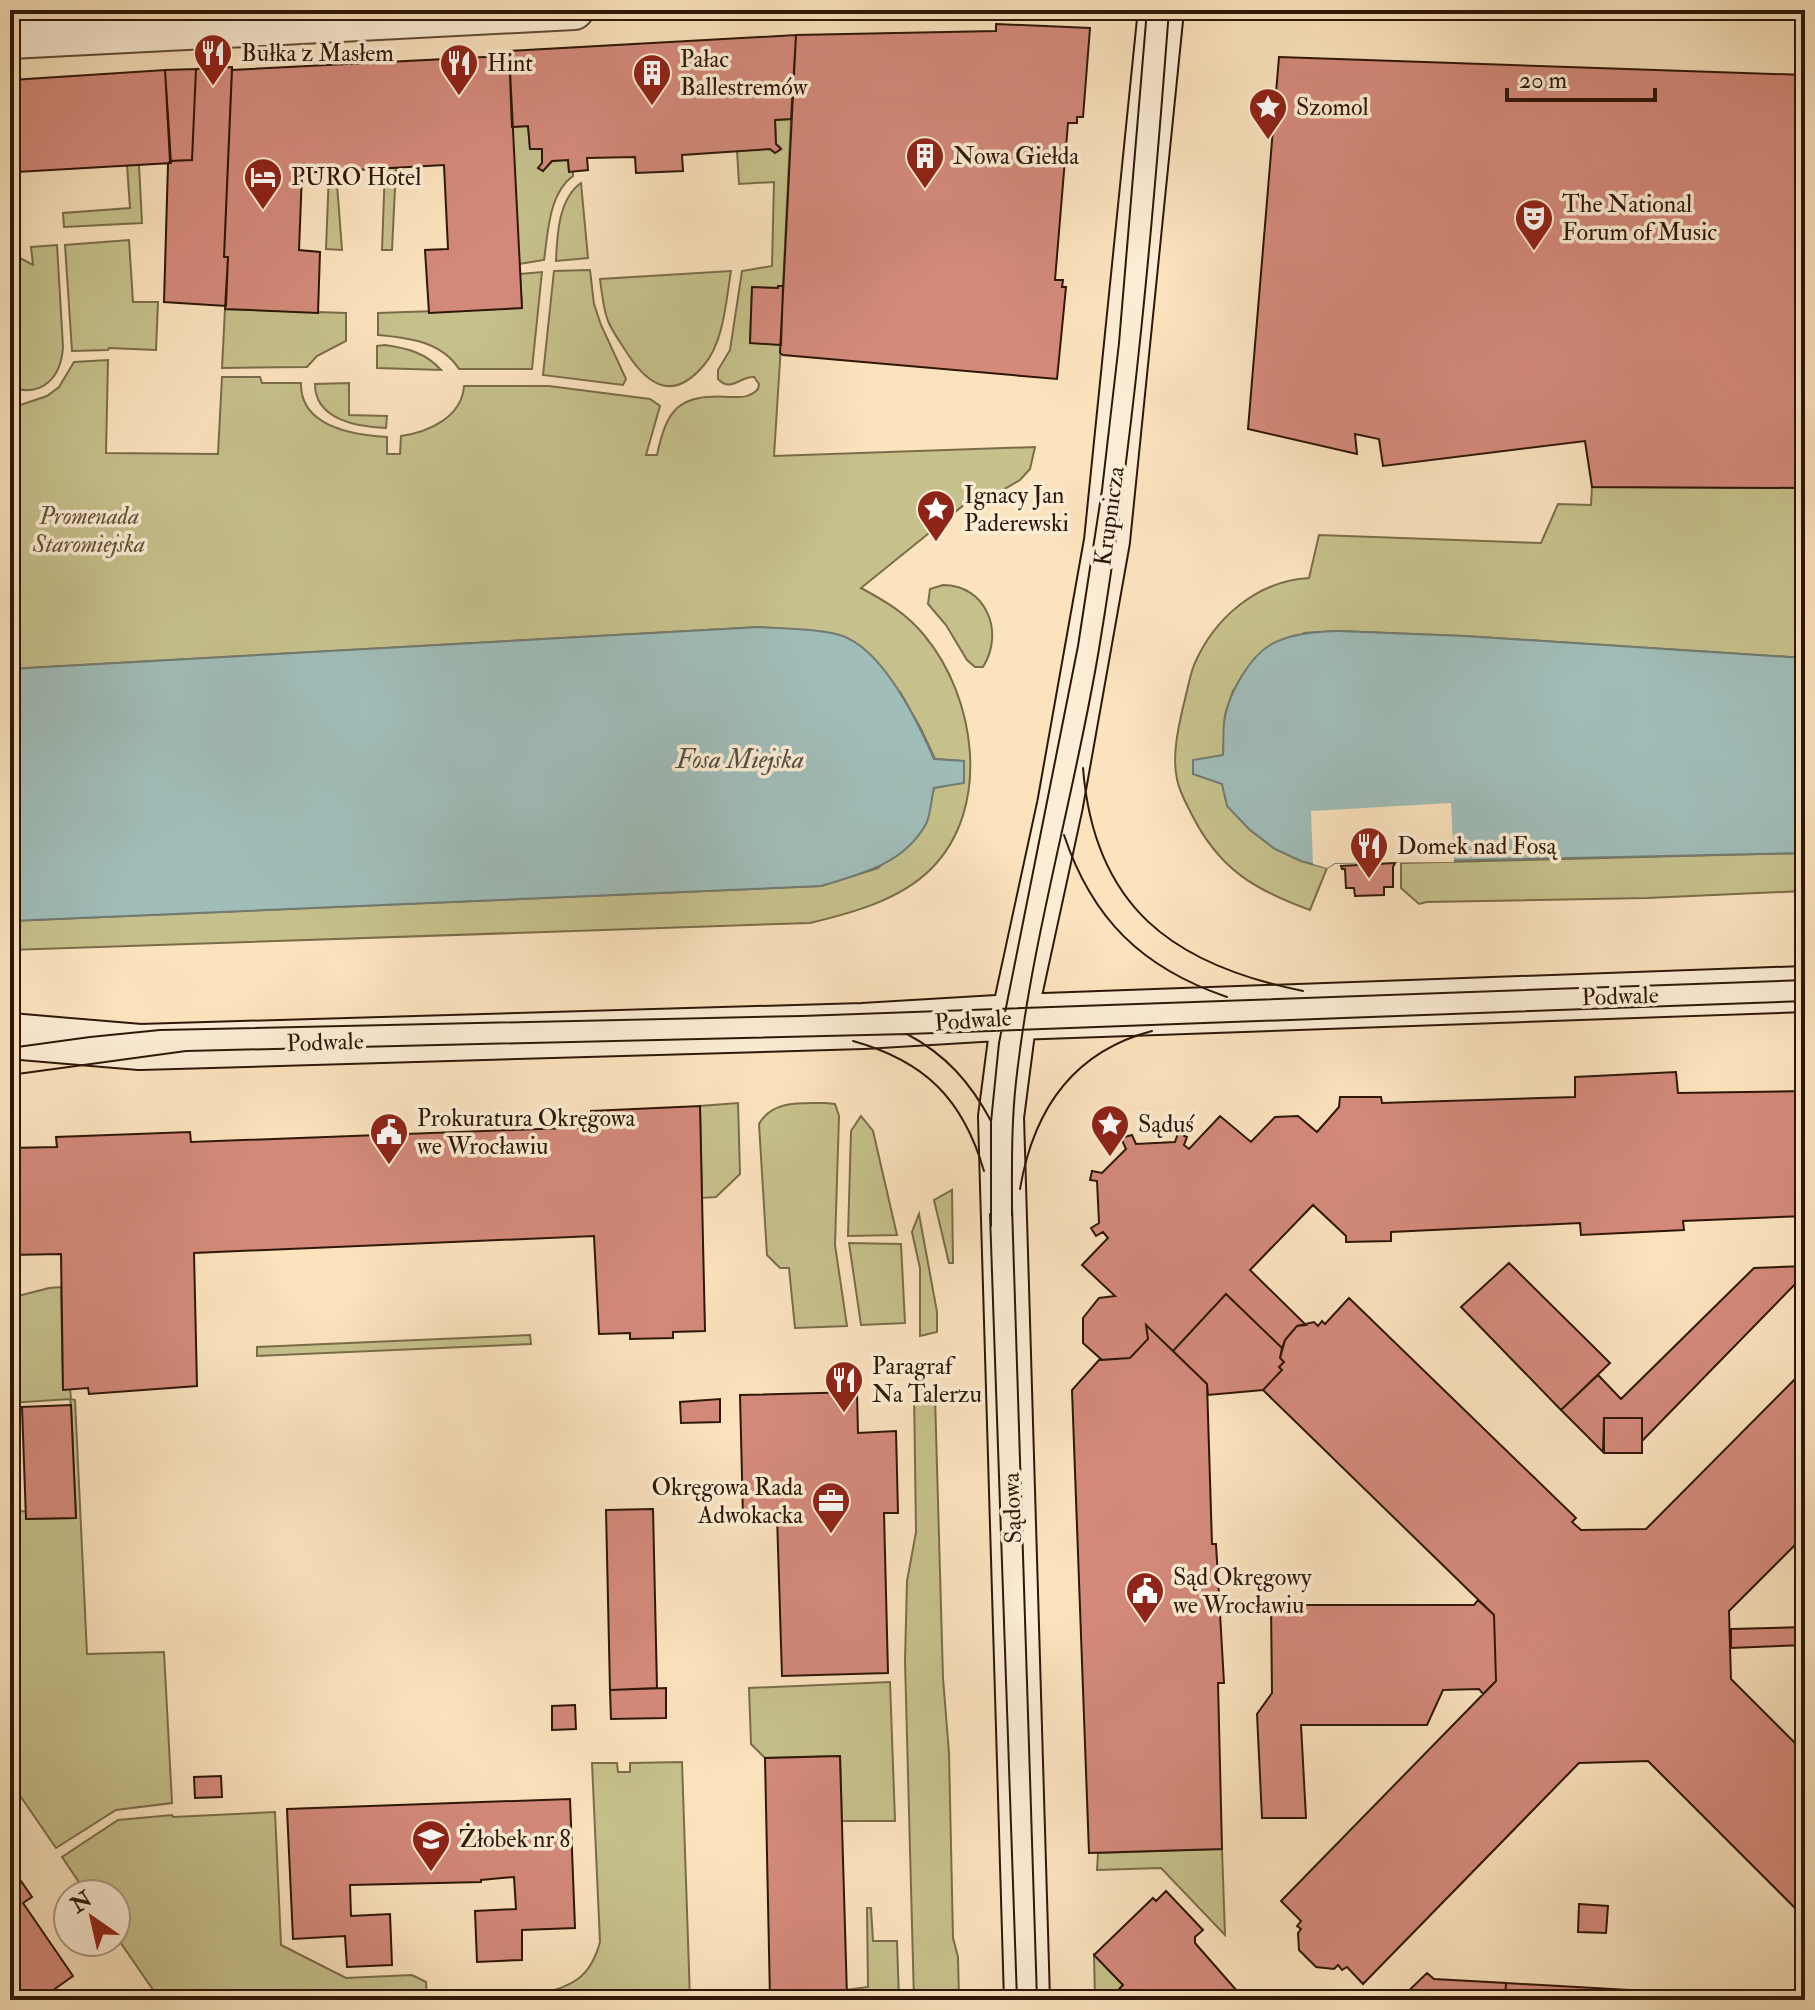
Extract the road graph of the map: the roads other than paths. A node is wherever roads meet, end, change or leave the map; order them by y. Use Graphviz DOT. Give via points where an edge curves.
graph roads {
  1 [pos="574,10"];
  2 [pos="1161,10"];
  3 [pos="10,39"];
  4 [pos="1805,989"];
  5 [pos="1014,1017"];
  6 [pos="10,1036"];
  7 [pos="140,1047"];
  8 [pos="10,1067"];
  9 [pos="1027,2000"];
  1 -- 3 [label="street"];
  2 -- 5 [label="street, Krupnicza" via="1107,541 1058,816"];
  4 -- 5 [label="street, Podwale"];
  5 -- 7 [label="street, Podwale"];
  5 -- 9 [label="street, Sądowa" via="1001,1117"];
  6 -- 7 [label="street, Podwale"];
  7 -- 8 [label="street, Podwale"];
}
